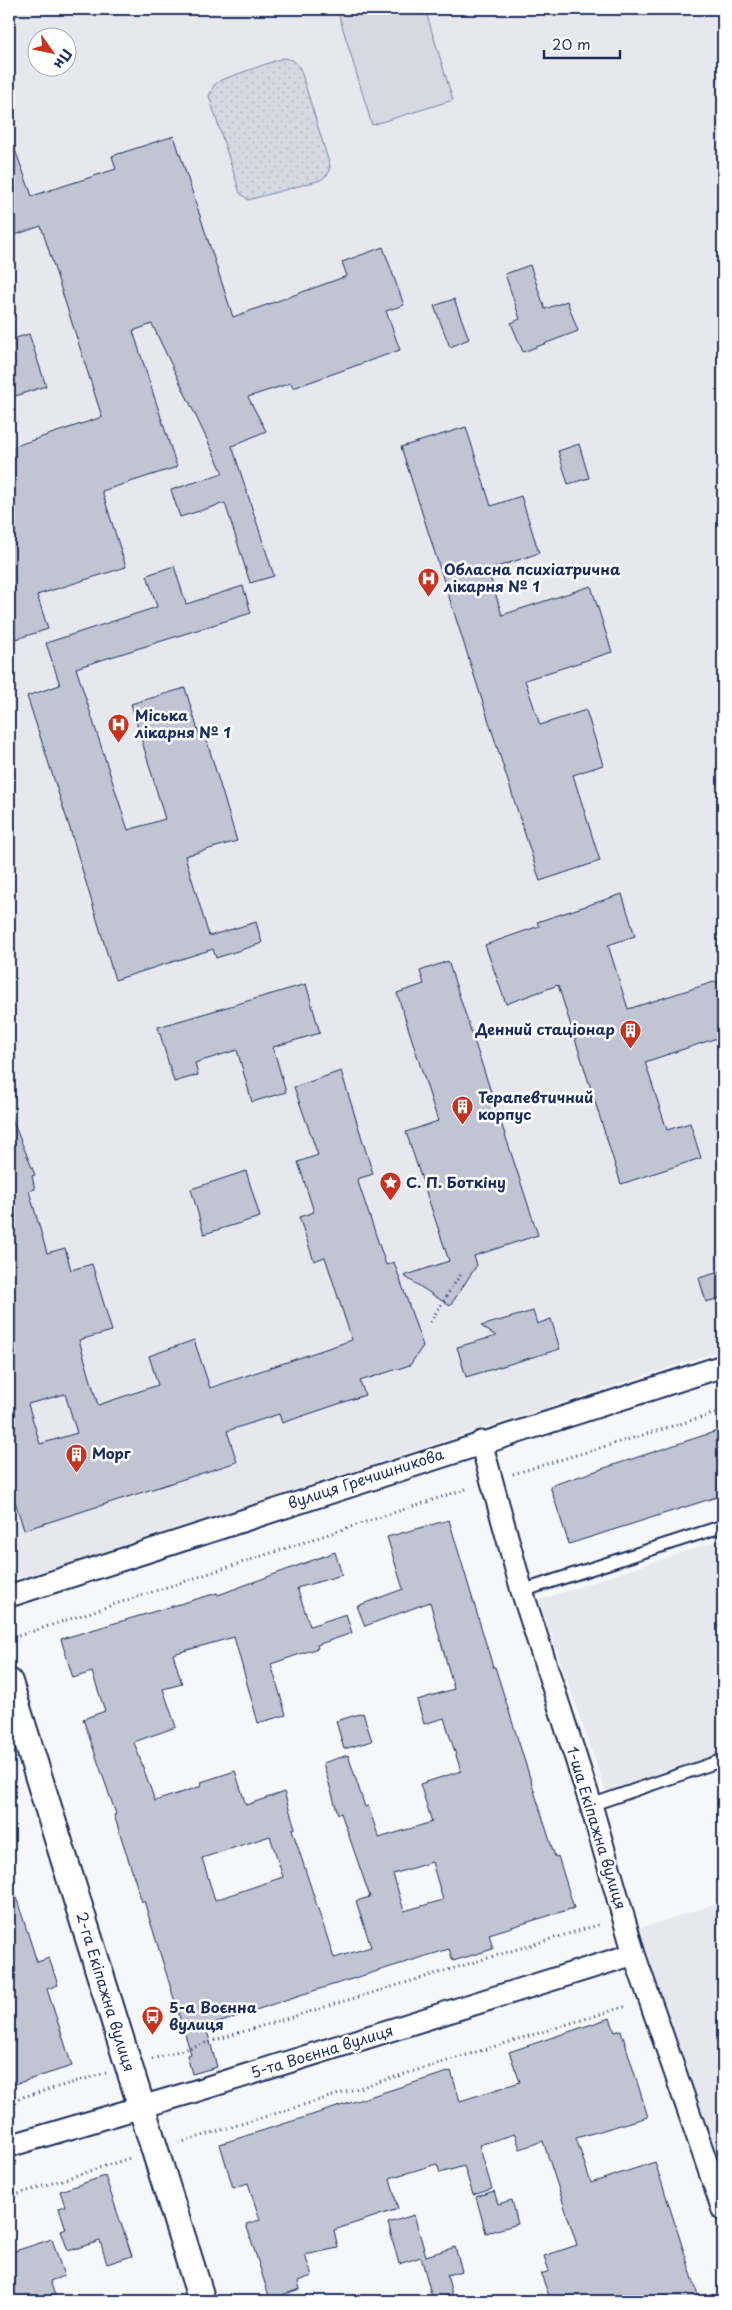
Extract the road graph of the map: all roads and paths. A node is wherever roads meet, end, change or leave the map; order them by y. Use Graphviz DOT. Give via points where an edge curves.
graph roads {
  1 [pos="462,1272"];
  2 [pos="430,1322"];
  3 [pos="723,1366"];
  4 [pos="723,1411"];
  5 [pos="481,1442"];
  6 [pos="491,1481"];
  7 [pos="723,1526"];
  8 [pos="522,1591"];
  9 [pos="9,1596"];
  10 [pos="9,1639"];
  11 [pos="9,1682"];
  12 [pos="723,1760"];
  13 [pos="591,1805"];
  14 [pos="623,1917"];
  15 [pos="634,1954"];
  16 [pos="649,1999"];
  17 [pos="129,2067"];
  18 [pos="9,2101"];
  19 [pos="141,2108"];
  20 [pos="9,2146"];
  21 [pos="154,2151"];
  22 [pos="9,2197"];
  23 [pos="723,2210"];
  24 [pos="202,2301"];
  1 -- 2 [label="path"];
  3 -- 5 [label="street, вулиця Гречишникова"];
  4 -- 6 [label="path"];
  5 -- 6 [label="street, 1-ша Екіпажна вулиця"];
  5 -- 9 [label="street, вулиця Гречишникова"];
  6 -- 8 [label="street, 1-ша Екіпажна вулиця"];
  6 -- 10 [label="path"];
  7 -- 8 [label="lane"];
  8 -- 13 [label="street, 1-ша Екіпажна вулиця"];
  11 -- 17 [label="street, 2-га Екіпажна вулиця"];
  12 -- 13 [label="lane"];
  13 -- 14 [label="street, 1-ша Екіпажна вулиця"];
  14 -- 15 [label="street, 1-ша Екіпажна вулиця"];
  14 -- 17 [label="path"];
  15 -- 16 [label="street, 1-ша Екіпажна вулиця"];
  15 -- 19 [label="street, 5-та Воєнна вулиця"];
  16 -- 21 [label="path"];
  16 -- 23 [label="street, 1-ша Екіпажна вулиця"];
  17 -- 18 [label="path"];
  17 -- 19 [label="street, 2-га Екіпажна вулиця"];
  19 -- 20 [label="street, 5-та Воєнна вулиця"];
  19 -- 21 [label="street, 2-га Екіпажна вулиця"];
  21 -- 22 [label="path"];
  21 -- 24 [label="street, 2-га Екіпажна вулиця"];
}
